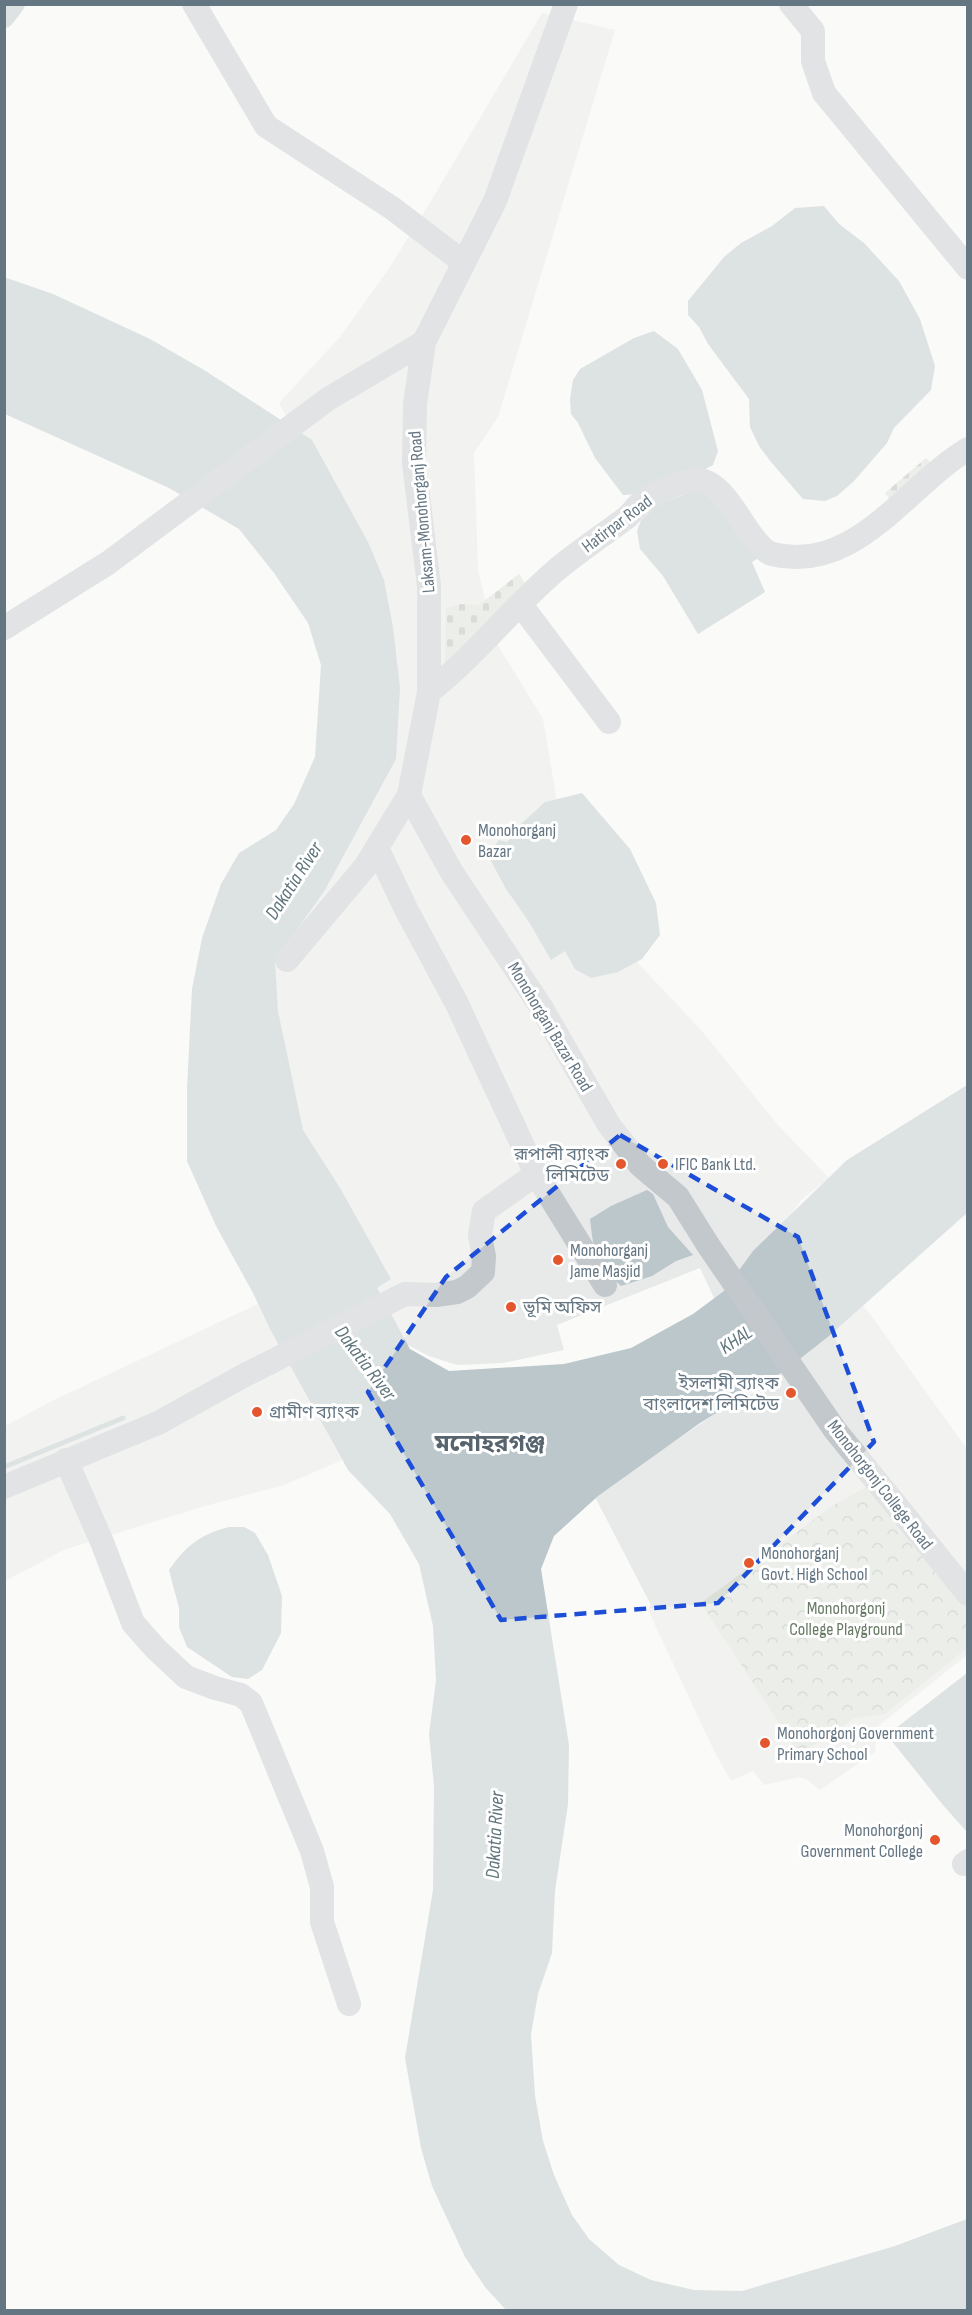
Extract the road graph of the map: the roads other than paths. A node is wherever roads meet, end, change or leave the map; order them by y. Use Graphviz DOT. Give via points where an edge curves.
graph roads {
  1 [pos="194,4"];
  2 [pos="566,4"];
  3 [pos="791,4"];
  4 [pos="463,262"];
  5 [pos="968,268"];
  6 [pos="424,342"];
  7 [pos="968,449"];
  8 [pos="521,605"];
  9 [pos="4,628"];
  10 [pos="429,692"];
  11 [pos="609,722"];
  12 [pos="409,795"];
  13 [pos="377,848"];
  14 [pos="287,960"];
  15 [pos="536,1174"];
  16 [pos="605,1285"];
  17 [pos="797,1373"];
  18 [pos="66,1460"];
  19 [pos="4,1487"];
  20 [pos="968,1594"];
  21 [pos="350,2004"];
  1 -- 4 [label="street" via="266,126 392,208"];
  2 -- 4 [label="street, Laksam-Monohorganj Road" via="495,201"];
  3 -- 5 [label="street" via="813,31 813,61 824,93"];
  4 -- 6 [label="street, Laksam-Monohorganj Road"];
  6 -- 9 [label="street" via="328,399 108,563"];
  6 -- 10 [label="street, Laksam-Monohorganj Road" via="415,404 414,463 429,586"];
  7 -- 8 [label="street, Hatirpar Road" via="939,469 881,521 843,547 811,557 768,553 712,484 696,480 669,487 642,502 554,572"];
  8 -- 10 [label="street, Hatirpar Road"];
  8 -- 11 [label="street"];
  10 -- 12 [label="street, Laksam-Monohorganj Road"];
  12 -- 13 [label="street"];
  12 -- 17 [label="street, Monohorganj Bazar Road" via="452,871 541,1007 609,1125 640,1165 678,1197"];
  13 -- 14 [label="street"];
  13 -- 15 [label="street" via="457,1004"];
  15 -- 16 [label="street"];
  15 -- 18 [label="street" via="484,1211 480,1235 483,1272 467,1287 436,1295 405,1294 158,1423"];
  17 -- 20 [label="street, Monohorgonj College Road" via="836,1430"];
  18 -- 19 [label="street"];
  18 -- 21 [label="street" via="134,1623 186,1677 241,1695 251,1703 312,1851 322,1887 322,1922"];
}
